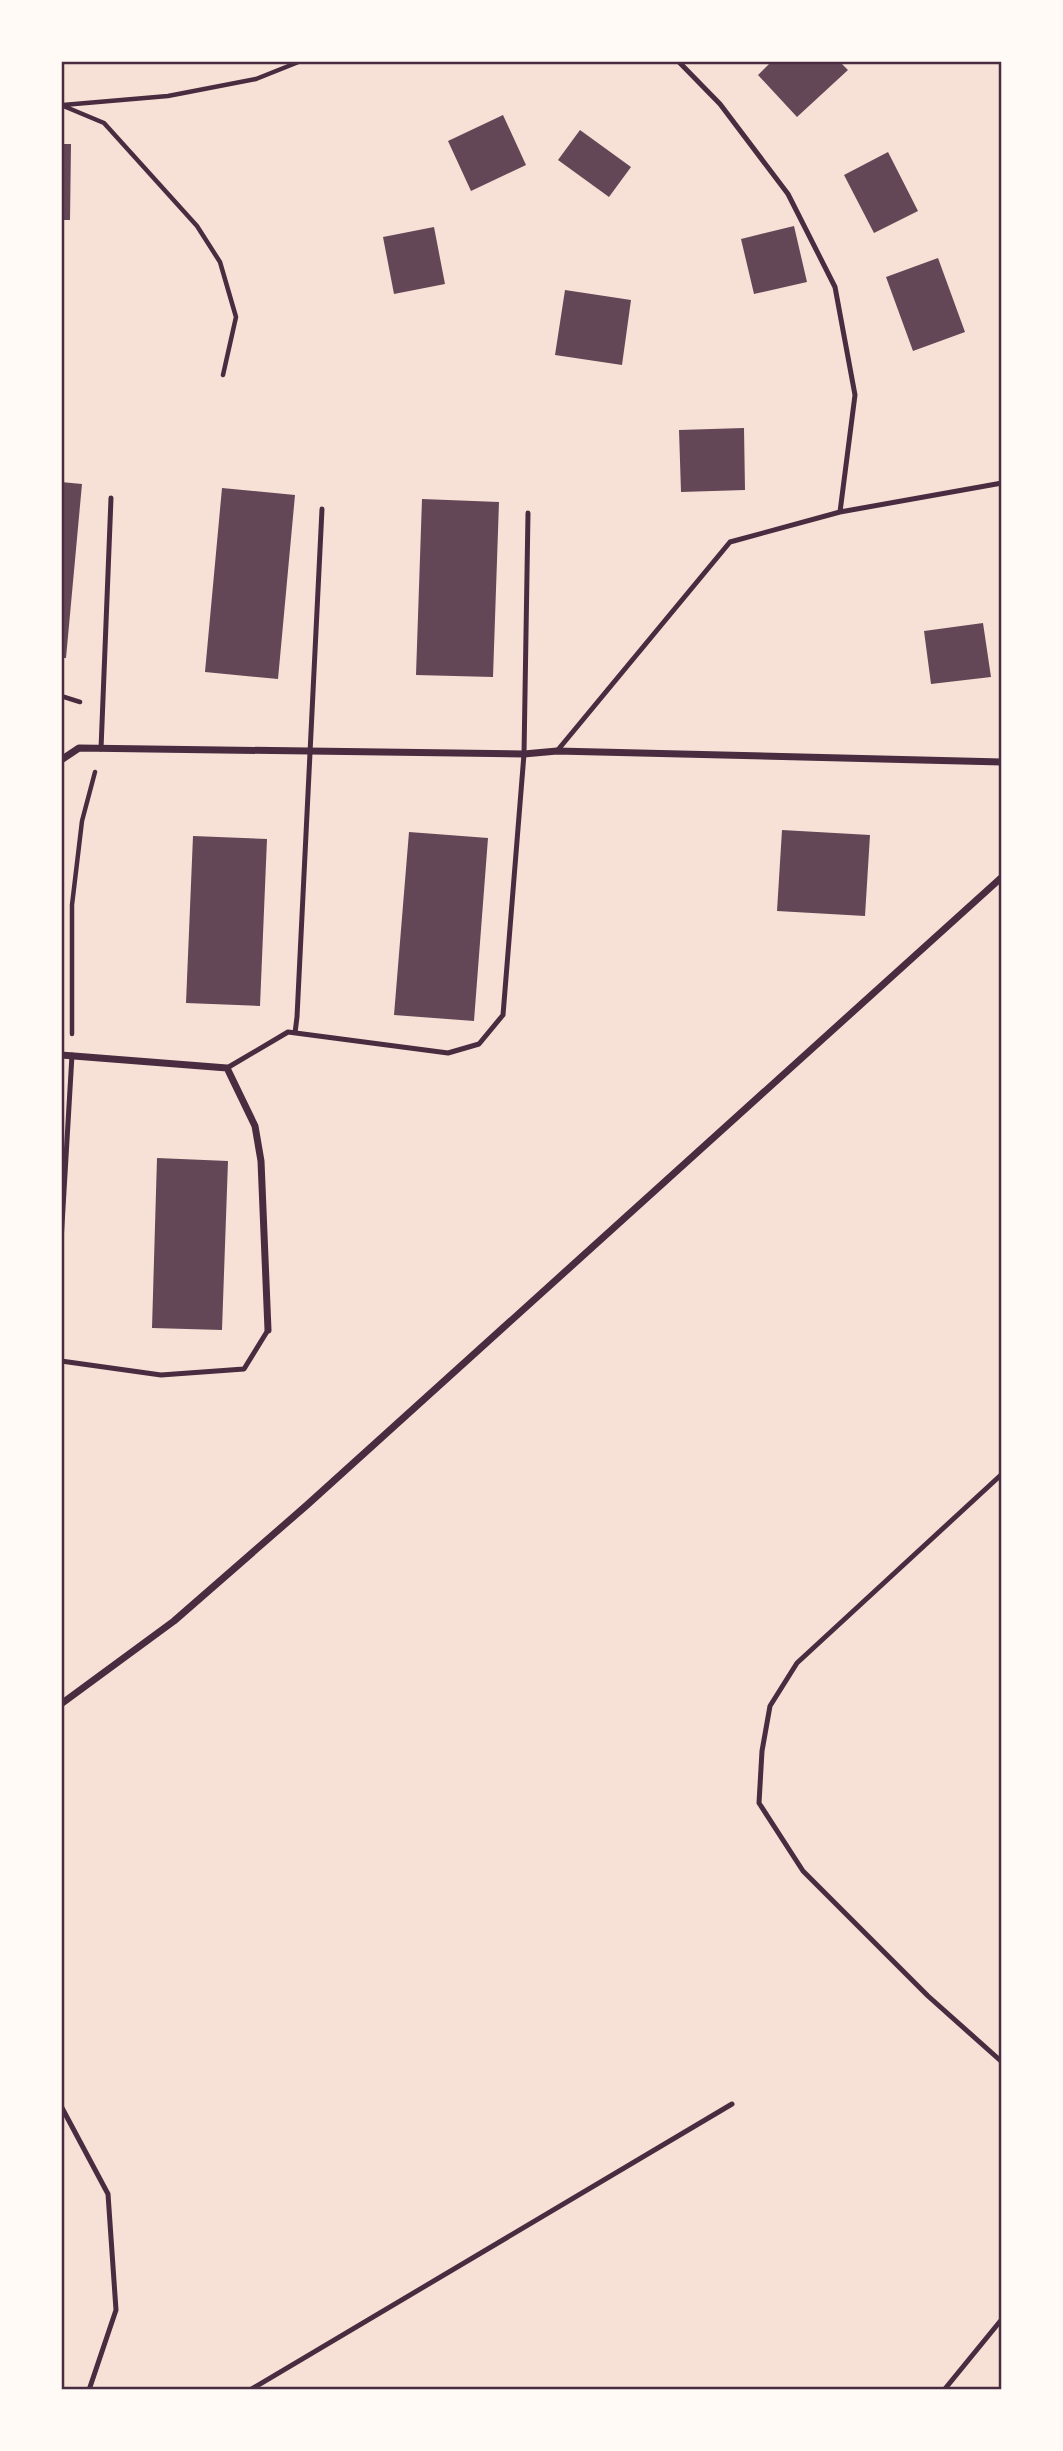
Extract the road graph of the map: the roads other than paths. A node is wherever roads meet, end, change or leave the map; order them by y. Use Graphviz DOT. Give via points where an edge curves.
graph roads {
  1 [pos="678,61"];
  2 [pos="1002,483"];
  3 [pos="111,498"];
  4 [pos="322,509"];
  5 [pos="840,512"];
  6 [pos="528,513"];
  7 [pos="101,749"];
  8 [pos="310,751"];
  9 [pos="557,751"];
  10 [pos="524,754"];
  11 [pos="61,760"];
  12 [pos="1002,762"];
  13 [pos="1002,877"];
  14 [pos="295,1033"];
  15 [pos="61,1055"];
  16 [pos="72,1055"];
  17 [pos="227,1068"];
  18 [pos="61,1242"];
  19 [pos="268,1330"];
  20 [pos="61,1361"];
  21 [pos="1002,1474"];
  22 [pos="61,1704"];
  23 [pos="1002,2062"];
  24 [pos="732,2104"];
  25 [pos="61,2106"];
  26 [pos="1002,2319"];
  27 [pos="89,2390"];
  28 [pos="250,2390"];
  29 [pos="944,2390"];
  1 -- 5 [label="lane" via="720,104 788,194 835,287 855,395"];
  2 -- 5 [label="lane"];
  3 -- 7 [label="lane"];
  4 -- 8 [label="lane"];
  5 -- 9 [label="lane" via="730,542"];
  6 -- 10 [label="lane"];
  7 -- 8 [label="street"];
  7 -- 11 [label="street" via="79,748"];
  8 -- 10 [label="street"];
  8 -- 14 [label="lane"];
  9 -- 10 [label="street"];
  9 -- 12 [label="street"];
  10 -- 14 [label="lane" via="503,1015 479,1044 448,1053"];
  13 -- 22 [label="street" via="256,1549 174,1621"];
  14 -- 17 [label="lane" via="288,1032"];
  15 -- 16 [label="street"];
  16 -- 17 [label="street"];
  16 -- 18 [label="lane"];
  17 -- 19 [label="street" via="256,1126"];
  19 -- 20 [label="lane" via="244,1369 161,1375"];
  21 -- 23 [label="lane" via="797,1663 770,1706 759,1803 803,1871 928,1996"];
  24 -- 28 [label="lane"];
  25 -- 27 [label="lane" via="108,2194 116,2310"];
  26 -- 29 [label="lane"];
}
